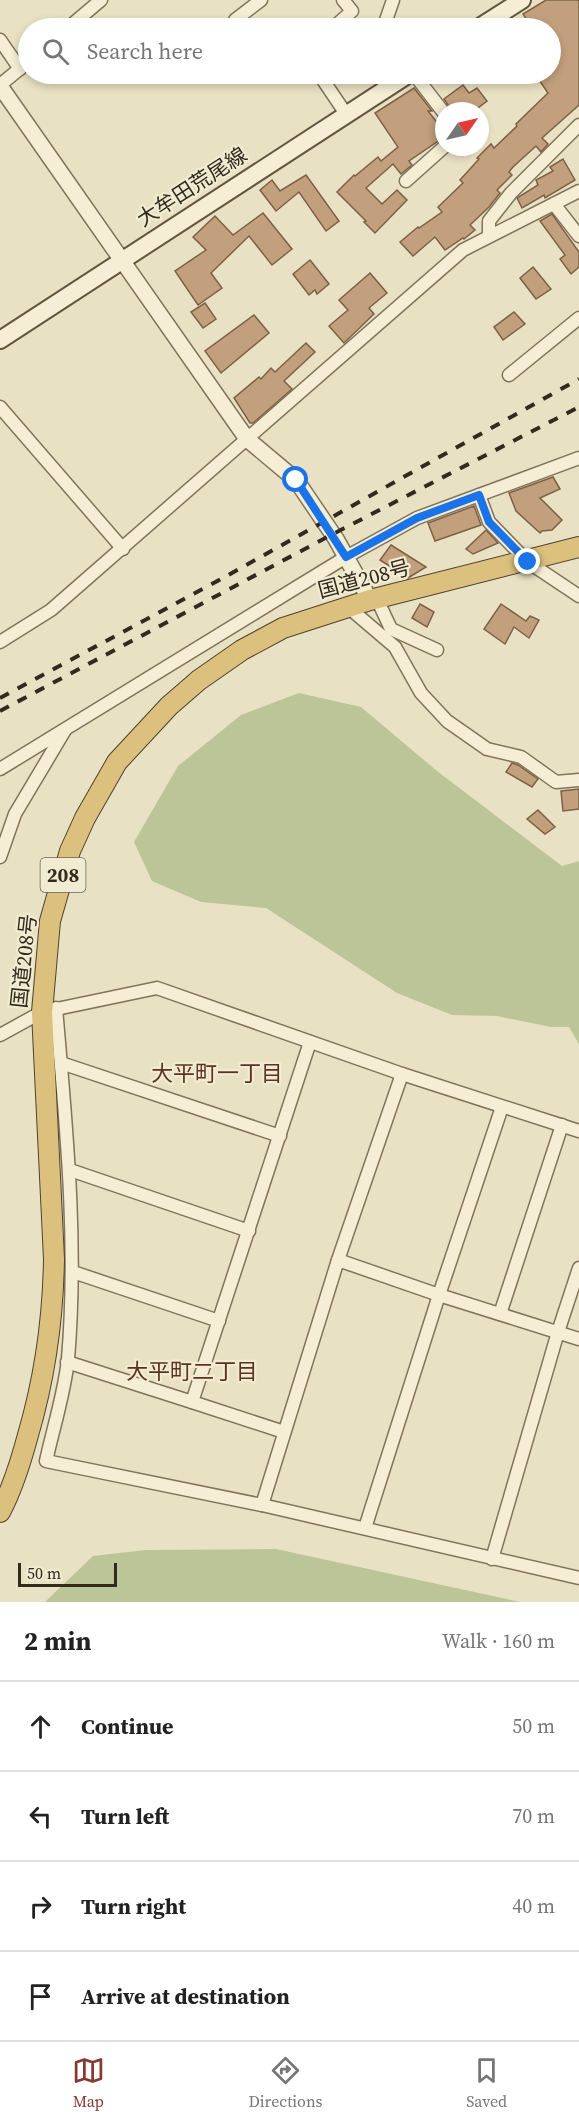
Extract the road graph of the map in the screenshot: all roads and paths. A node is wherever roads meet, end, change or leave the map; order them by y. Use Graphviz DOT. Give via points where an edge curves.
graph roads {
  1 [pos="101,0"];
  2 [pos="261,0"];
  3 [pos="343,0"];
  4 [pos="393,0"];
  5 [pos="522,0"];
  6 [pos="80,18"];
  7 [pos="238,18"];
  8 [pos="344,18"];
  9 [pos="387,18"];
  10 [pos="494,18"];
  11 [pos="0,40"];
  12 [pos="18,59"];
  13 [pos="18,70"];
  14 [pos="326,84"];
  15 [pos="393,84"];
  16 [pos="422,84"];
  17 [pos="0,85"];
  18 [pos="436,102"];
  19 [pos="346,114"];
  20 [pos="579,125"];
  21 [pos="435,155"];
  22 [pos="406,181"];
  23 [pos="579,191"];
  24 [pos="554,204"];
  25 [pos="489,236"];
  26 [pos="579,236"];
  27 [pos="122,259"];
  28 [pos="579,318"];
  29 [pos="0,340"];
  30 [pos="509,375"];
  31 [pos="0,406"];
  32 [pos="247,440"];
  33 [pos="579,458"];
  34 [pos="479,495"];
  35 [pos="579,547"];
  36 [pos="123,549"];
  37 [pos="346,557"];
  38 [pos="528,562"];
  39 [pos="579,596"];
  40 [pos="374,599"];
  41 [pos="348,607"];
  42 [pos="0,642"];
  43 [pos="437,650"];
  44 [pos="67,727"];
  45 [pos="0,769"];
  46 [pos="579,780"];
  47 [pos="0,857"];
  48 [pos="49,1010"];
  49 [pos="0,1035"];
  50 [pos="310,1042"];
  51 [pos="61,1063"];
  52 [pos="402,1074"];
  53 [pos="502,1107"];
  54 [pos="562,1125"];
  55 [pos="579,1131"];
  56 [pos="280,1136"];
  57 [pos="70,1170"];
  58 [pos="249,1231"];
  59 [pos="338,1260"];
  60 [pos="579,1268"];
  61 [pos="73,1272"];
  62 [pos="439,1295"];
  63 [pos="501,1314"];
  64 [pos="219,1321"];
  65 [pos="558,1332"];
  66 [pos="579,1339"];
  67 [pos="67,1362"];
  68 [pos="192,1402"];
  69 [pos="284,1432"];
  70 [pos="262,1504"];
  71 [pos="0,1512"];
  72 [pos="365,1528"];
  73 [pos="492,1559"];
  74 [pos="579,1578"];
  1 -- 6 [label="street"];
  2 -- 7 [label="street"];
  3 -- 8 [label="street" via="352,11"];
  4 -- 9 [label="street"];
  5 -- 10 [label="main road"];
  11 -- 12 [label="street"];
  13 -- 17 [label="street"];
  14 -- 19 [label="street"];
  15 -- 19 [label="main road, 大牟田荒尾線"];
  16 -- 18 [label="street"];
  17 -- 27 [label="street"];
  19 -- 27 [label="main road, 大牟田荒尾線"];
  20 -- 25 [label="street" via="511,193 489,221"];
  21 -- 22 [label="street"];
  23 -- 24 [label="street"];
  24 -- 25 [label="street"];
  24 -- 26 [label="street"];
  25 -- 32 [label="street" via="463,250"];
  27 -- 29 [label="main road, 大牟田荒尾線"];
  27 -- 32 [label="street"];
  28 -- 30 [label="street"];
  31 -- 36 [label="street"];
  32 -- 36 [label="street"];
  32 -- 37 [label="street" via="296,480"];
  33 -- 34 [label="street"];
  34 -- 37 [label="street" via="417,518"];
  34 -- 38 [label="street" via="489,522"];
  35 -- 38 [label="highway, 国道208号 / 208"];
  36 -- 42 [label="street" via="51,610"];
  37 -- 40 [label="street"];
  37 -- 44 [label="street"];
  38 -- 39 [label="street"];
  38 -- 40 [label="highway, 国道208号 / 208"];
  40 -- 41 [label="highway, 国道208号 / 208"];
  40 -- 43 [label="street" via="391,629"];
  41 -- 46 [label="street" via="395,647 421,693 447,722 487,749 521,757 556,782"];
  41 -- 48 [label="highway, 国道208号 / 208" via="283,628 227,660 169,706 117,762 70,850 50,921"];
  44 -- 45 [label="street"];
  44 -- 47 [label="street" via="15,814"];
  48 -- 49 [label="street"];
  48 -- 50 [label="street" via="157,988"];
  48 -- 51 [label="street"];
  48 -- 71 [label="highway, 国道208号 / 208" via="54,1259 49,1343 24,1450"];
  50 -- 52 [label="street"];
  50 -- 56 [label="street"];
  51 -- 56 [label="street"];
  51 -- 57 [label="street"];
  52 -- 53 [label="street"];
  52 -- 59 [label="street"];
  53 -- 54 [label="street"];
  53 -- 62 [label="street"];
  54 -- 55 [label="street"];
  54 -- 63 [label="street"];
  56 -- 58 [label="street"];
  57 -- 58 [label="street"];
  57 -- 61 [label="street"];
  58 -- 64 [label="street"];
  59 -- 62 [label="street"];
  59 -- 69 [label="street"];
  60 -- 65 [label="street"];
  61 -- 64 [label="street"];
  61 -- 67 [label="street"];
  62 -- 63 [label="street"];
  62 -- 72 [label="street"];
  63 -- 65 [label="street"];
  64 -- 68 [label="street"];
  65 -- 66 [label="street"];
  65 -- 73 [label="street"];
  67 -- 68 [label="street"];
  67 -- 70 [label="street" via="46,1461"];
  68 -- 69 [label="street"];
  69 -- 70 [label="street"];
  70 -- 72 [label="street"];
  72 -- 73 [label="street"];
  73 -- 74 [label="street"];
}
